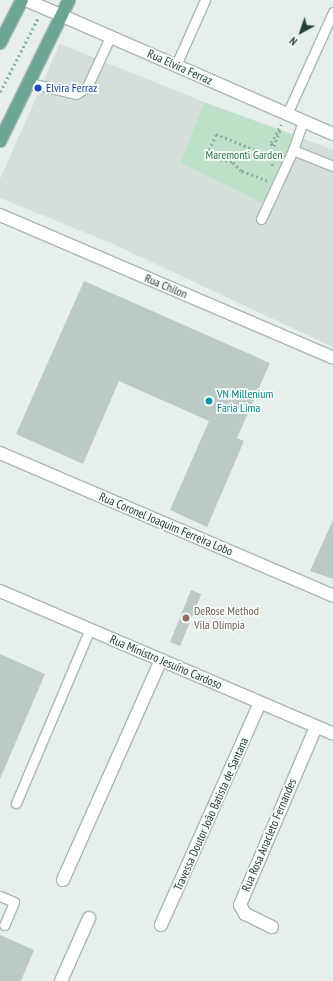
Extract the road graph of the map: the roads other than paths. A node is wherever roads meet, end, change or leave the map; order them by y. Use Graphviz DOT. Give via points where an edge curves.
graph roads {
  1 [pos="22,0"];
  2 [pos="26,0"];
  3 [pos="68,0"];
  4 [pos="204,0"];
  5 [pos="333,12"];
  6 [pos="61,15"];
  7 [pos="110,37"];
  8 [pos="0,43"];
  9 [pos="176,66"];
  10 [pos="30,83"];
  11 [pos="287,114"];
  12 [pos="303,121"];
  13 [pos="333,134"];
  14 [pos="0,142"];
  15 [pos="293,150"];
  16 [pos="333,166"];
  17 [pos="0,215"];
  18 [pos="262,219"];
  19 [pos="333,358"];
  20 [pos="0,453"];
  21 [pos="0,591"];
  22 [pos="333,596"];
  23 [pos="90,629"];
  24 [pos="161,660"];
  25 [pos="260,703"];
  26 [pos="316,727"];
  27 [pos="333,734"];
  28 [pos="16,802"];
  29 [pos="63,880"];
  30 [pos="0,896"];
  31 [pos="89,918"];
  32 [pos="4,924"];
  33 [pos="161,925"];
  34 [pos="272,927"];
  35 [pos="61,981"];
  1 -- 8 [label="main road"];
  2 -- 6 [label="street, Rua Elvira Ferraz"];
  3 -- 6 [label="main road"];
  4 -- 9 [label="lane"];
  5 -- 11 [label="lane"];
  6 -- 7 [label="street, Rua Elvira Ferraz"];
  6 -- 10 [label="main road"];
  7 -- 9 [label="street, Rua Elvira Ferraz"];
  7 -- 10 [label="lane" via="87,87 76,94"];
  9 -- 11 [label="street, Rua Elvira Ferraz"];
  10 -- 14 [label="main road"];
  11 -- 12 [label="street, Rua Elvira Ferraz"];
  12 -- 13 [label="street, Rua Elvira Ferraz"];
  12 -- 15 [label="lane"];
  15 -- 16 [label="lane"];
  15 -- 18 [label="lane"];
  17 -- 19 [label="street, Rua Chilon"];
  20 -- 22 [label="street, Rua Coronel Joaquim Ferreira Lobo"];
  21 -- 23 [label="street, Rua Ministro Jesuíno Cardoso"];
  23 -- 24 [label="street, Rua Ministro Jesuíno Cardoso"];
  23 -- 28 [label="lane"];
  24 -- 25 [label="street, Rua Ministro Jesuíno Cardoso"];
  24 -- 29 [label="street"];
  25 -- 26 [label="street, Rua Ministro Jesuíno Cardoso"];
  25 -- 33 [label="street, Travessa Doutor João Batista de Santana"];
  26 -- 27 [label="street, Rua Ministro Jesuíno Cardoso"];
  26 -- 34 [label="street, Rua Rosa Anacleto Fernandes" via="240,905 245,914"];
  30 -- 32 [label="lane" via="14,902"];
  31 -- 35 [label="street"];
}
